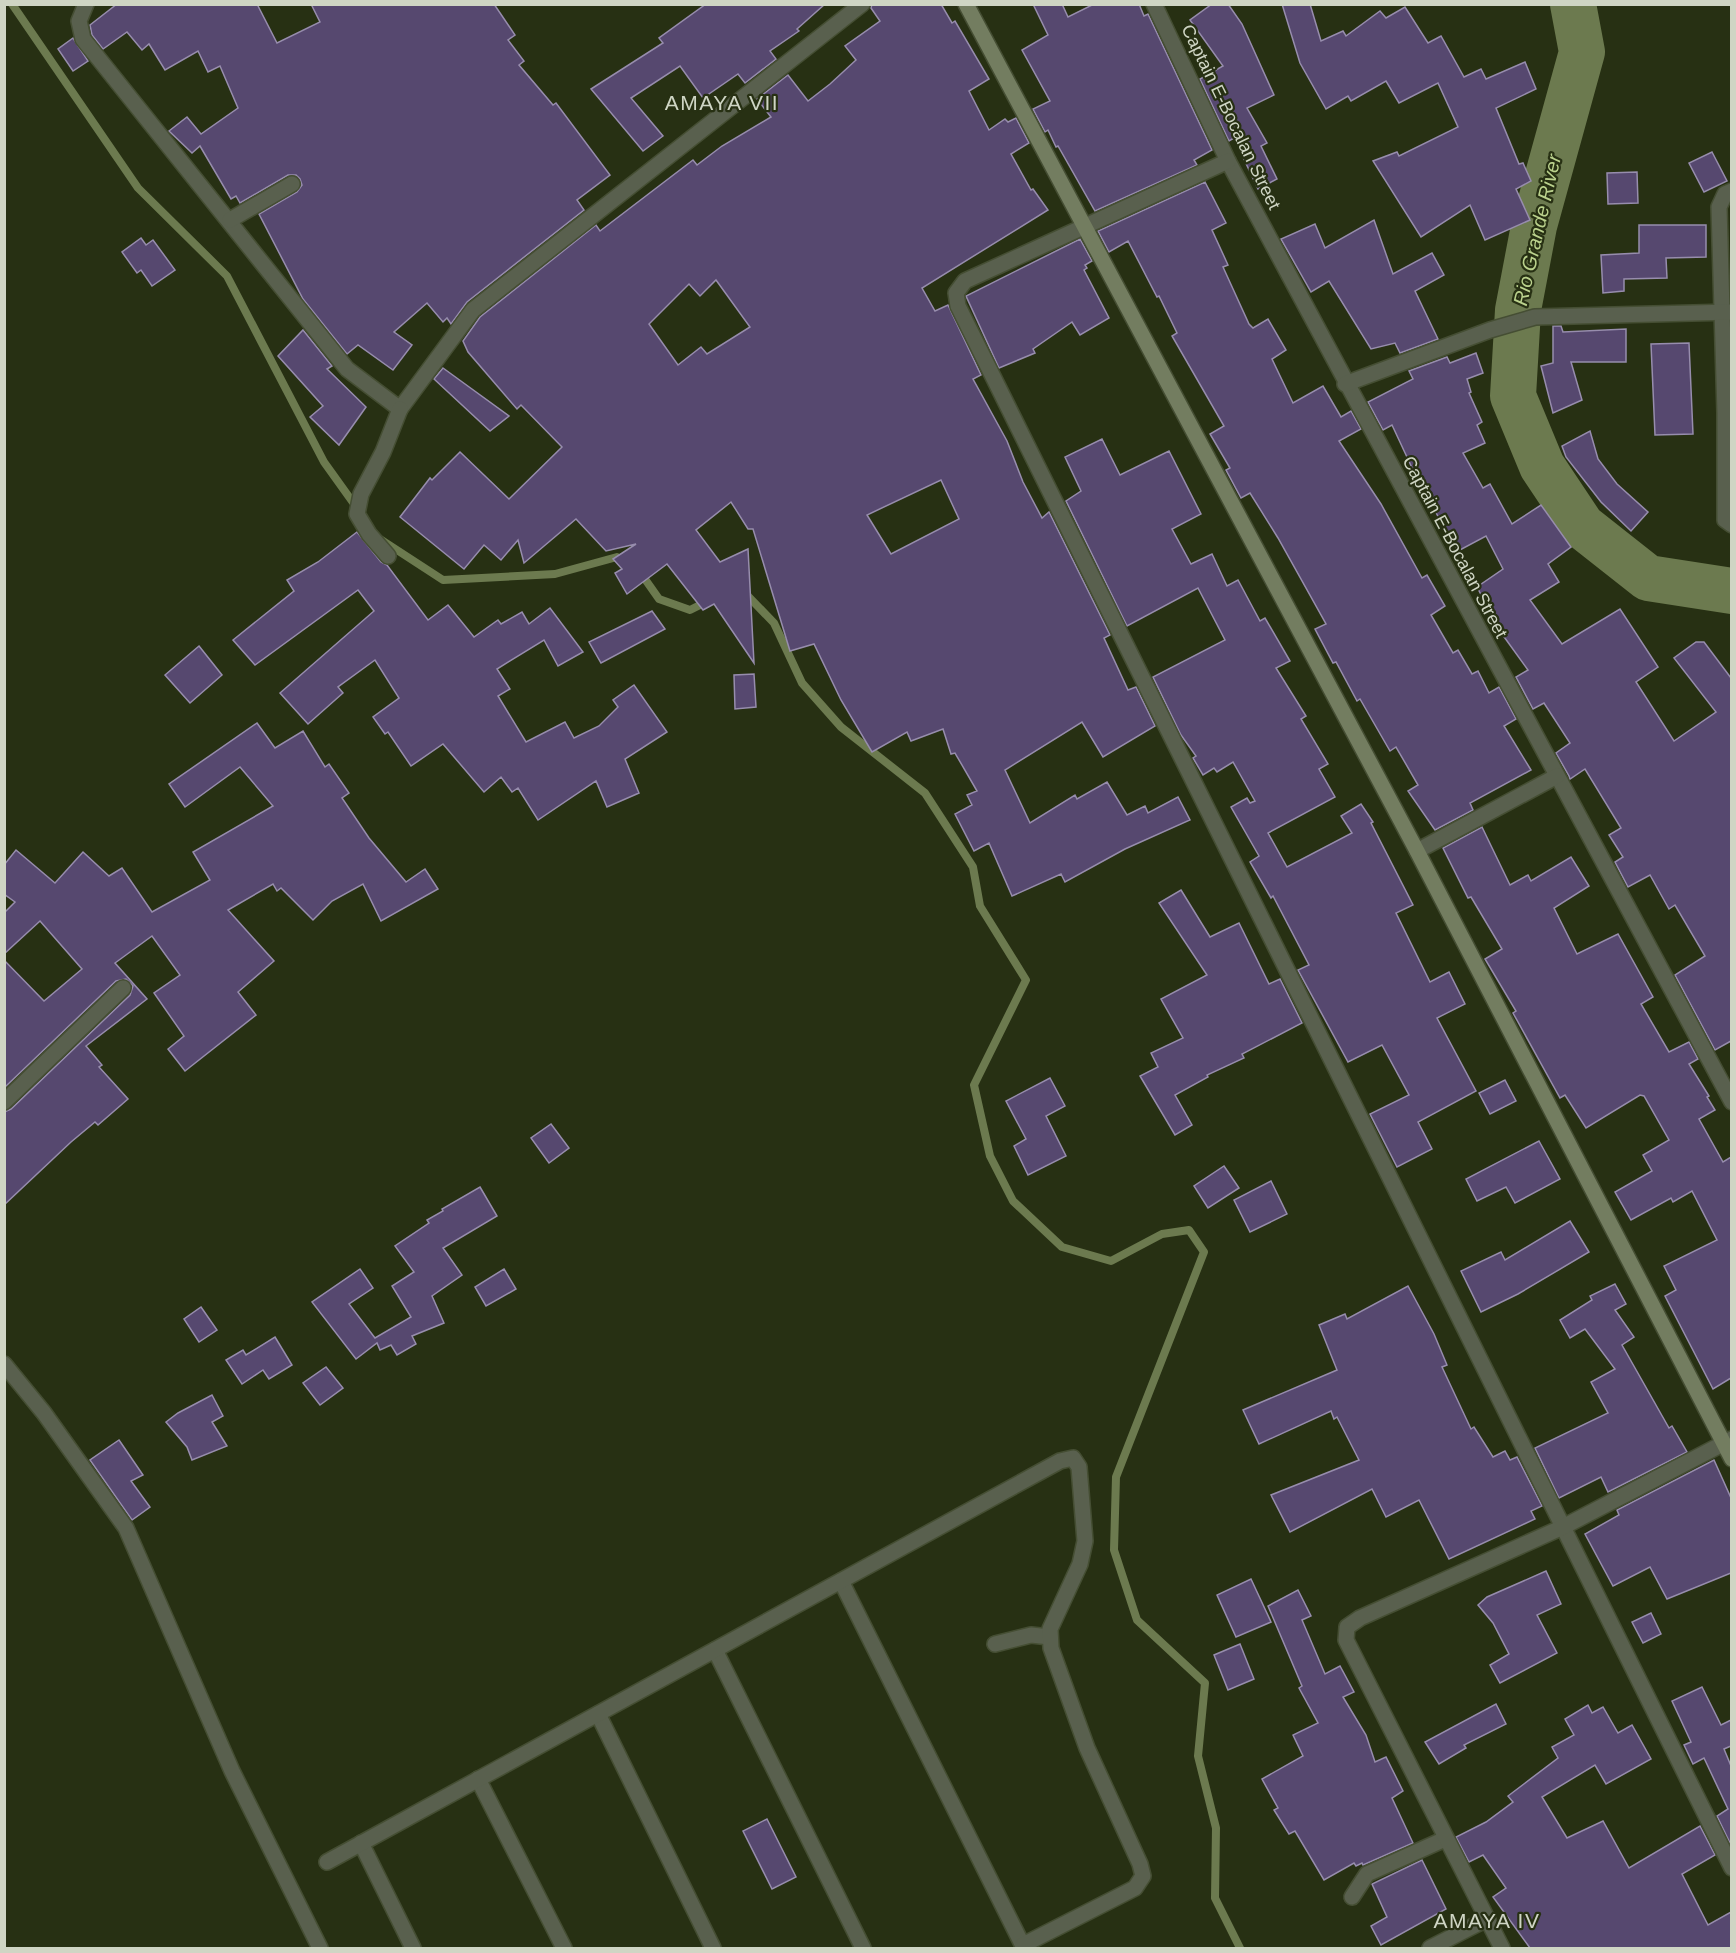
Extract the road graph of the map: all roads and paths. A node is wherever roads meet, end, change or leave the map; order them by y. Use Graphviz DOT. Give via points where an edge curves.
graph roads {
  1 [pos="86,4"];
  2 [pos="862,4"];
  3 [pos="966,4"];
  4 [pos="1161,7"];
  5 [pos="1228,161"];
  6 [pos="292,184"];
  7 [pos="1731,191"];
  8 [pos="230,220"];
  9 [pos="1085,227"];
  10 [pos="1727,313"];
  11 [pos="1346,384"];
  12 [pos="400,409"];
  13 [pos="1728,413"];
  14 [pos="1731,525"];
  15 [pos="388,556"];
  16 [pos="1557,776"];
  17 [pos="1417,851"];
  18 [pos="123,988"];
  19 [pos="4,1102"];
  20 [pos="1731,1102"];
  21 [pos="4,1364"];
  22 [pos="1727,1441"];
  23 [pos="1731,1459"];
  24 [pos="1563,1527"];
  25 [pos="841,1581"];
  26 [pos="1050,1637"];
  27 [pos="995,1644"];
  28 [pos="715,1650"];
  29 [pos="598,1714"];
  30 [pos="478,1779"];
  31 [pos="1445,1839"];
  32 [pos="362,1843"];
  33 [pos="327,1862"];
  34 [pos="1731,1868"];
  35 [pos="1352,1897"];
  36 [pos="1487,1919"];
  37 [pos="1024,1947"];
  38 [pos="320,1948"];
  39 [pos="413,1948"];
  40 [pos="564,1948"];
  41 [pos="713,1948"];
  42 [pos="863,1948"];
  43 [pos="1430,1948"];
  44 [pos="1502,1948"];
  1 -- 8 [label="street" via="79,21 83,39"];
  2 -- 12 [label="street" via="473,310"];
  3 -- 9 [label="street"];
  4 -- 5 [label="street, Captain E-Bocalan Street"];
  5 -- 9 [label="street"];
  5 -- 11 [label="street, Captain E-Bocalan Street"];
  6 -- 8 [label="street"];
  7 -- 10 [label="street" via="1719,207"];
  8 -- 12 [label="street" via="347,369"];
  9 -- 17 [label="street"];
  9 -- 24 [label="street" via="965,281 956,294 958,306"];
  10 -- 11 [label="street" via="1535,317"];
  10 -- 13 [label="street"];
  11 -- 16 [label="street, Captain E-Bocalan Street"];
  12 -- 15 [label="street" via="361,494 357,514"];
  13 -- 14 [label="street" via="1725,520"];
  16 -- 17 [label="street"];
  16 -- 20 [label="street, Captain E-Bocalan Street"];
  17 -- 22 [label="street"];
  18 -- 19 [label="street"];
  21 -- 38 [label="street" via="126,1528 232,1770"];
  22 -- 23 [label="street"];
  22 -- 24 [label="street"];
  24 -- 31 [label="street" via="1347,1627 1346,1640"];
  24 -- 34 [label="street"];
  25 -- 26 [label="street" via="1060,1461 1073,1458 1079,1467 1085,1540 1080,1563 1050,1629"];
  25 -- 28 [label="street"];
  25 -- 37 [label="street"];
  26 -- 27 [label="street" via="1031,1635"];
  26 -- 37 [label="street" via="1087,1748 1143,1876 1135,1888"];
  28 -- 29 [label="street"];
  28 -- 42 [label="street"];
  29 -- 30 [label="street"];
  29 -- 41 [label="street"];
  30 -- 32 [label="street"];
  30 -- 40 [label="street"];
  31 -- 35 [label="street" via="1367,1874"];
  31 -- 36 [label="street"];
  32 -- 33 [label="street"];
  32 -- 39 [label="street"];
  36 -- 43 [label="street"];
  36 -- 44 [label="street"];
}
